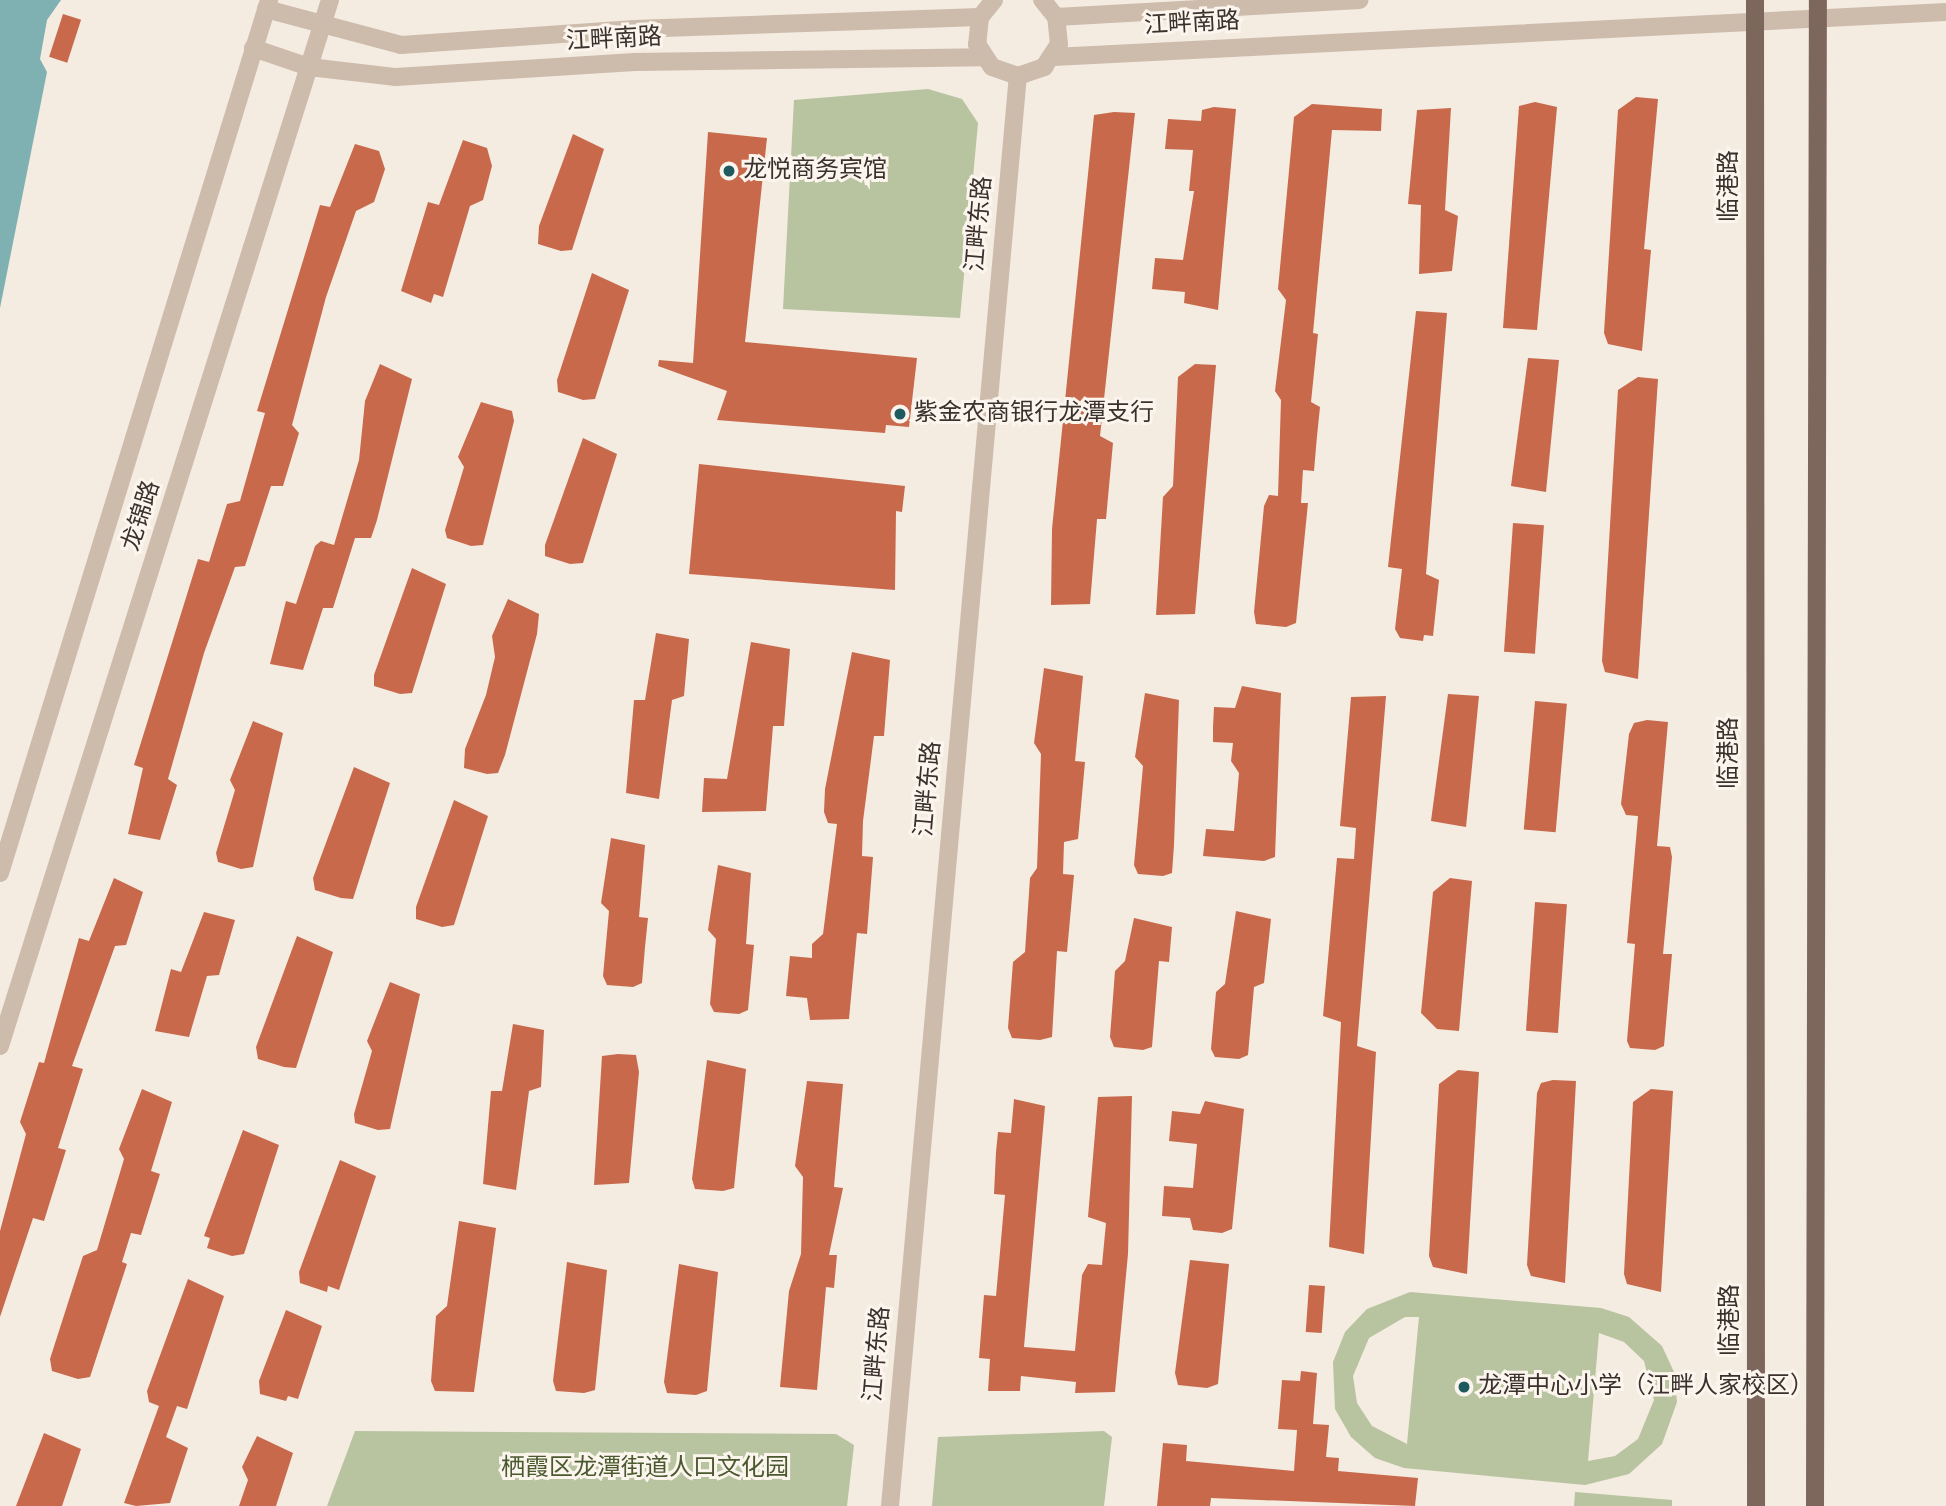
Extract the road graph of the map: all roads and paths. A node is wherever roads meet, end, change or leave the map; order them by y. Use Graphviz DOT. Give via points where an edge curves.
graph roads {
  1 [pos="330,0"];
  2 [pos="994,0"];
  3 [pos="1042,0"];
  4 [pos="1360,0"];
  5 [pos="1755,0"];
  6 [pos="268,5"];
  7 [pos="1818,9"];
  8 [pos="1946,12"];
  9 [pos="980,17"];
  10 [pos="1056,17"];
  11 [pos="1754,21"];
  12 [pos="322,27"];
  13 [pos="253,48"];
  14 [pos="983,57"];
  15 [pos="1053,57"];
  16 [pos="309,67"];
  17 [pos="1018,76"];
  18 [pos="0,873"];
  19 [pos="0,1046"];
  20 [pos="890,1506"];
  21 [pos="1756,1506"];
  22 [pos="1815,1506"];
  1 -- 12 [label="street, 龙锦路"];
  2 -- 9 [label="street"];
  3 -- 10 [label="street"];
  4 -- 10 [label="street, 江畔南路"];
  5 -- 11 [label="main road, 临港路"];
  6 -- 12 [label="street, 江畔南路"];
  6 -- 13 [label="street, 龙锦路"];
  7 -- 8 [label="street, 江畔南路"];
  7 -- 11 [label="street, 江畔南路"];
  7 -- 22 [label="main road"];
  9 -- 12 [label="street, 江畔南路" via="634,29 401,45"];
  9 -- 14 [label="street"];
  10 -- 15 [label="street"];
  11 -- 15 [label="street, 江畔南路"];
  11 -- 21 [label="main road, 临港路"];
  12 -- 16 [label="street, 龙锦路"];
  13 -- 16 [label="street, 江畔南路"];
  13 -- 18 [label="street, 龙锦路"];
  14 -- 16 [label="street, 江畔南路" via="635,62 396,78"];
  14 -- 17 [label="street"];
  15 -- 17 [label="street"];
  16 -- 19 [label="street, 龙锦路"];
  17 -- 20 [label="street, 江畔东路"];
}
